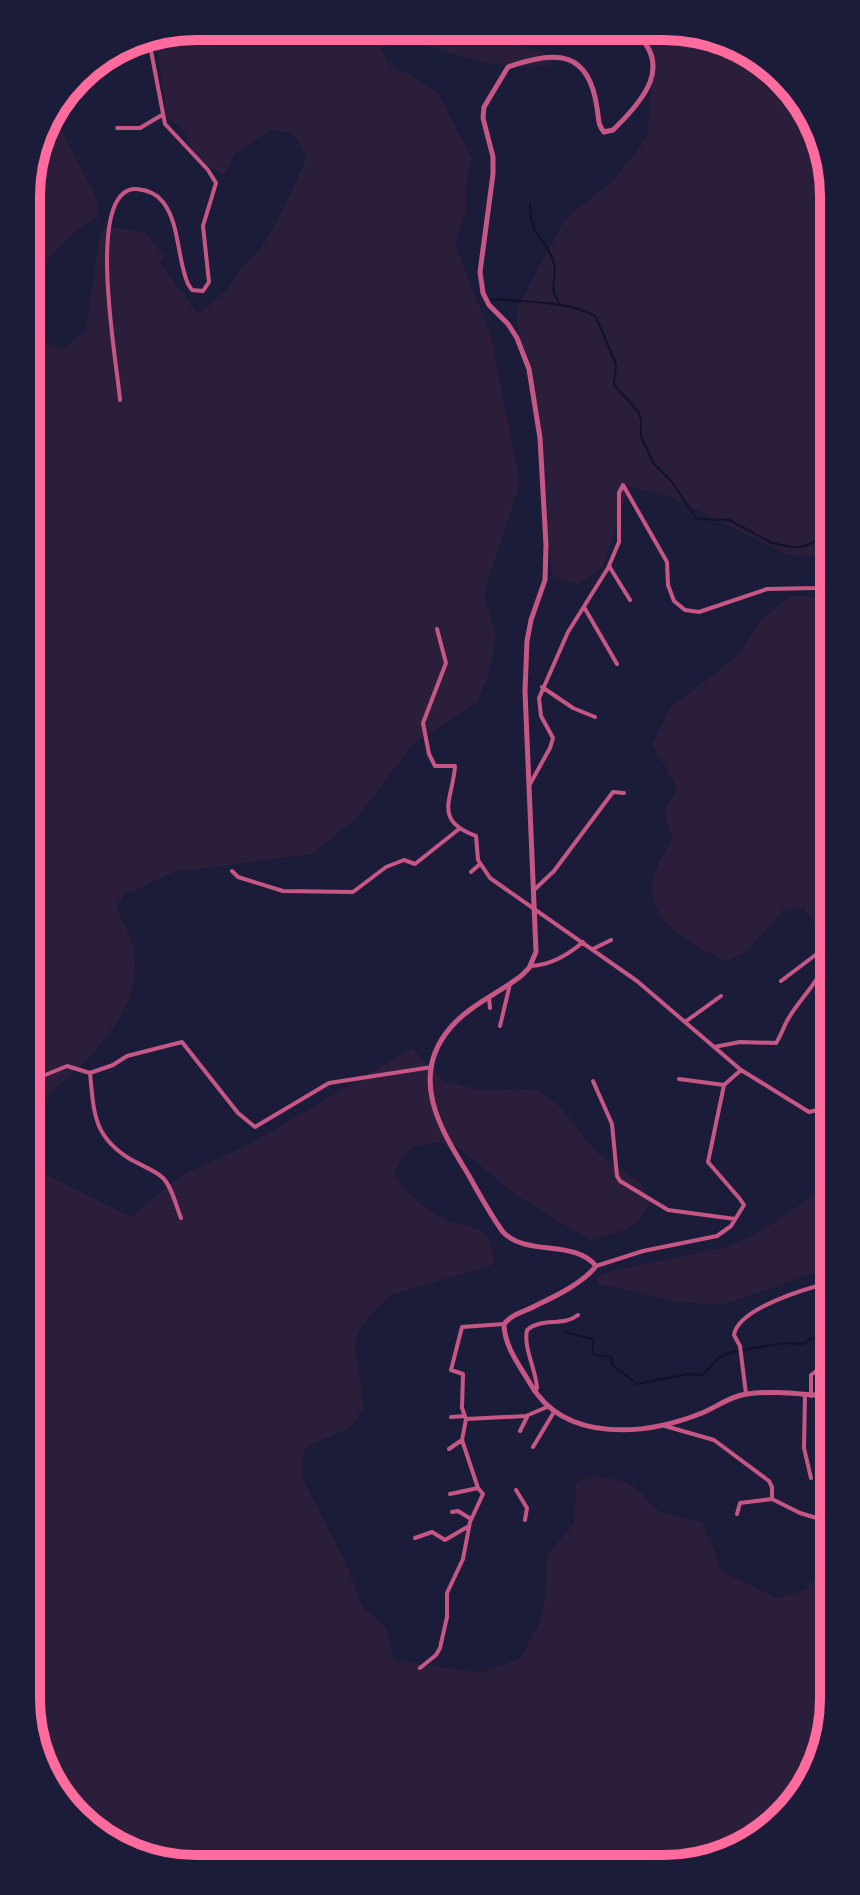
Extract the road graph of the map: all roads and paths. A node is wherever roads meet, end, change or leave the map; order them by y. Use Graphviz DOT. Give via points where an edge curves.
graph roads {
  1 [pos="642,40"];
  2 [pos="150,47"];
  3 [pos="162,115"];
  4 [pos="117,128"];
  5 [pos="120,400"];
  6 [pos="609,566"];
  7 [pos="820,585"];
  8 [pos="630,600"];
  9 [pos="583,606"];
  10 [pos="437,629"];
  11 [pos="617,664"];
  12 [pos="542,687"];
  13 [pos="595,717"];
  14 [pos="530,784"];
  15 [pos="624,793"];
  16 [pos="459,829"];
  17 [pos="480,864"];
  18 [pos="232,871"];
  19 [pos="471,872"];
  20 [pos="534,890"];
  21 [pos="534,912"];
  22 [pos="611,940"];
  23 [pos="583,942"];
  24 [pos="593,949"];
  25 [pos="820,953"];
  26 [pos="531,966"];
  27 [pos="820,975"];
  28 [pos="781,981"];
  29 [pos="510,984"];
  30 [pos="721,996"];
  31 [pos="489,998"];
  32 [pos="490,1008"];
  33 [pos="501,1017"];
  34 [pos="509,1018"];
  35 [pos="685,1022"];
  36 [pos="500,1026"];
  37 [pos="714,1047"];
  38 [pos="432,1067"];
  39 [pos="741,1070"];
  40 [pos="90,1073"];
  41 [pos="40,1077"];
  42 [pos="679,1079"];
  43 [pos="593,1081"];
  44 [pos="724,1085"];
  45 [pos="820,1110"];
  46 [pos="181,1218"];
  47 [pos="735,1219"];
  48 [pos="596,1266"];
  49 [pos="820,1285"];
  50 [pos="578,1315"];
  51 [pos="504,1324"];
  52 [pos="820,1368"];
  53 [pos="534,1391"];
  54 [pos="746,1394"];
  55 [pos="808,1396"];
  56 [pos="820,1396"];
  57 [pos="547,1407"];
  58 [pos="554,1412"];
  59 [pos="528,1415"];
  60 [pos="451,1417"];
  61 [pos="466,1418"];
  62 [pos="665,1426"];
  63 [pos="520,1431"];
  64 [pos="462,1440"];
  65 [pos="533,1447"];
  66 [pos="449,1449"];
  67 [pos="811,1478"];
  68 [pos="478,1488"];
  69 [pos="516,1490"];
  70 [pos="450,1494"];
  71 [pos="772,1499"];
  72 [pos="452,1512"];
  73 [pos="737,1514"];
  74 [pos="471,1519"];
  75 [pos="820,1519"];
  76 [pos="525,1520"];
  77 [pos="469,1526"];
  78 [pos="415,1538"];
  79 [pos="420,1668"];
  1 -- 14 [label="street" via="654,73 644,97 613,130 604,132 599,126 592,82 584,69 557,56 508,67 484,107 493,157 480,272 483,293 517,338 529,369 544,489 545,580 527,641"];
  2 -- 3 [label="street"];
  3 -- 4 [label="street" via="140,128"];
  3 -- 5 [label="street" via="171,133 216,183 203,226 209,282 203,291 188,284 164,203 148,191 129,189 122,194 112,212 106,259"];
  6 -- 7 [label="street" via="619,542 623,485 667,562 674,601 685,610 699,612 767,589"];
  6 -- 8 [label="street"];
  6 -- 9 [label="street"];
  9 -- 11 [label="street"];
  9 -- 12 [label="street"];
  10 -- 16 [label="street" via="446,663 423,723 435,766 456,768 448,807"];
  12 -- 13 [label="street"];
  12 -- 14 [label="street" via="541,716 553,738"];
  14 -- 20 [label="street"];
  15 -- 20 [label="street" via="613,792"];
  16 -- 17 [label="street" via="476,836"];
  16 -- 18 [label="street" via="415,864 404,860 386,867 353,892 283,891"];
  17 -- 19 [label="street"];
  17 -- 21 [label="street" via="494,883"];
  20 -- 21 [label="street"];
  21 -- 23 [label="street"];
  21 -- 26 [label="street" via="536,952"];
  22 -- 24 [label="street"];
  23 -- 24 [label="street"];
  23 -- 26 [label="street" via="563,956"];
  24 -- 35 [label="street"];
  25 -- 28 [label="street"];
  26 -- 29 [label="street"];
  27 -- 37 [label="street" via="776,1043"];
  29 -- 31 [label="street"];
  29 -- 33 [label="street"];
  30 -- 35 [label="street"];
  31 -- 32 [label="street"];
  31 -- 38 [label="street" via="450,1028"];
  33 -- 34 [label="street"];
  33 -- 36 [label="street"];
  35 -- 37 [label="street"];
  37 -- 39 [label="street"];
  38 -- 40 [label="street" via="329,1083 255,1127 182,1042 127,1056"];
  38 -- 48 [label="street" via="431,1096 439,1124 503,1232 516,1242 578,1254"];
  39 -- 44 [label="street"];
  39 -- 45 [label="street" via="809,1112"];
  40 -- 41 [label="street" via="67,1066"];
  40 -- 46 [label="street" via="100,1130 110,1144 162,1177"];
  42 -- 44 [label="street"];
  43 -- 47 [label="street" via="612,1124 620,1181 668,1210"];
  44 -- 47 [label="street" via="708,1162 744,1205"];
  47 -- 48 [label="street" via="717,1236"];
  48 -- 51 [label="street"];
  49 -- 54 [label="street" via="792,1293 744,1319 734,1332"];
  50 -- 53 [label="street" via="527,1330"];
  51 -- 53 [label="street" via="506,1339"];
  51 -- 61 [label="street" via="462,1327 451,1370 463,1374"];
  52 -- 55 [label="street" via="811,1375"];
  53 -- 57 [label="street"];
  54 -- 55 [label="street"];
  54 -- 62 [label="street"];
  55 -- 56 [label="street"];
  55 -- 67 [label="street" via="804,1448"];
  57 -- 58 [label="street"];
  57 -- 59 [label="street"];
  58 -- 62 [label="street" via="600,1429"];
  58 -- 65 [label="street"];
  59 -- 61 [label="street"];
  59 -- 63 [label="street"];
  60 -- 61 [label="street"];
  61 -- 64 [label="street"];
  62 -- 71 [label="street" via="714,1440 769,1481"];
  64 -- 66 [label="street"];
  64 -- 68 [label="street"];
  68 -- 70 [label="street"];
  68 -- 74 [label="street" via="483,1494"];
  69 -- 76 [label="street" via="527,1508"];
  71 -- 73 [label="street" via="740,1503"];
  71 -- 75 [label="street"];
  72 -- 74 [label="street"];
  74 -- 77 [label="street"];
  77 -- 78 [label="street" via="445,1540 432,1532"];
  77 -- 79 [label="street" via="463,1559 447,1593 440,1648"];
}
